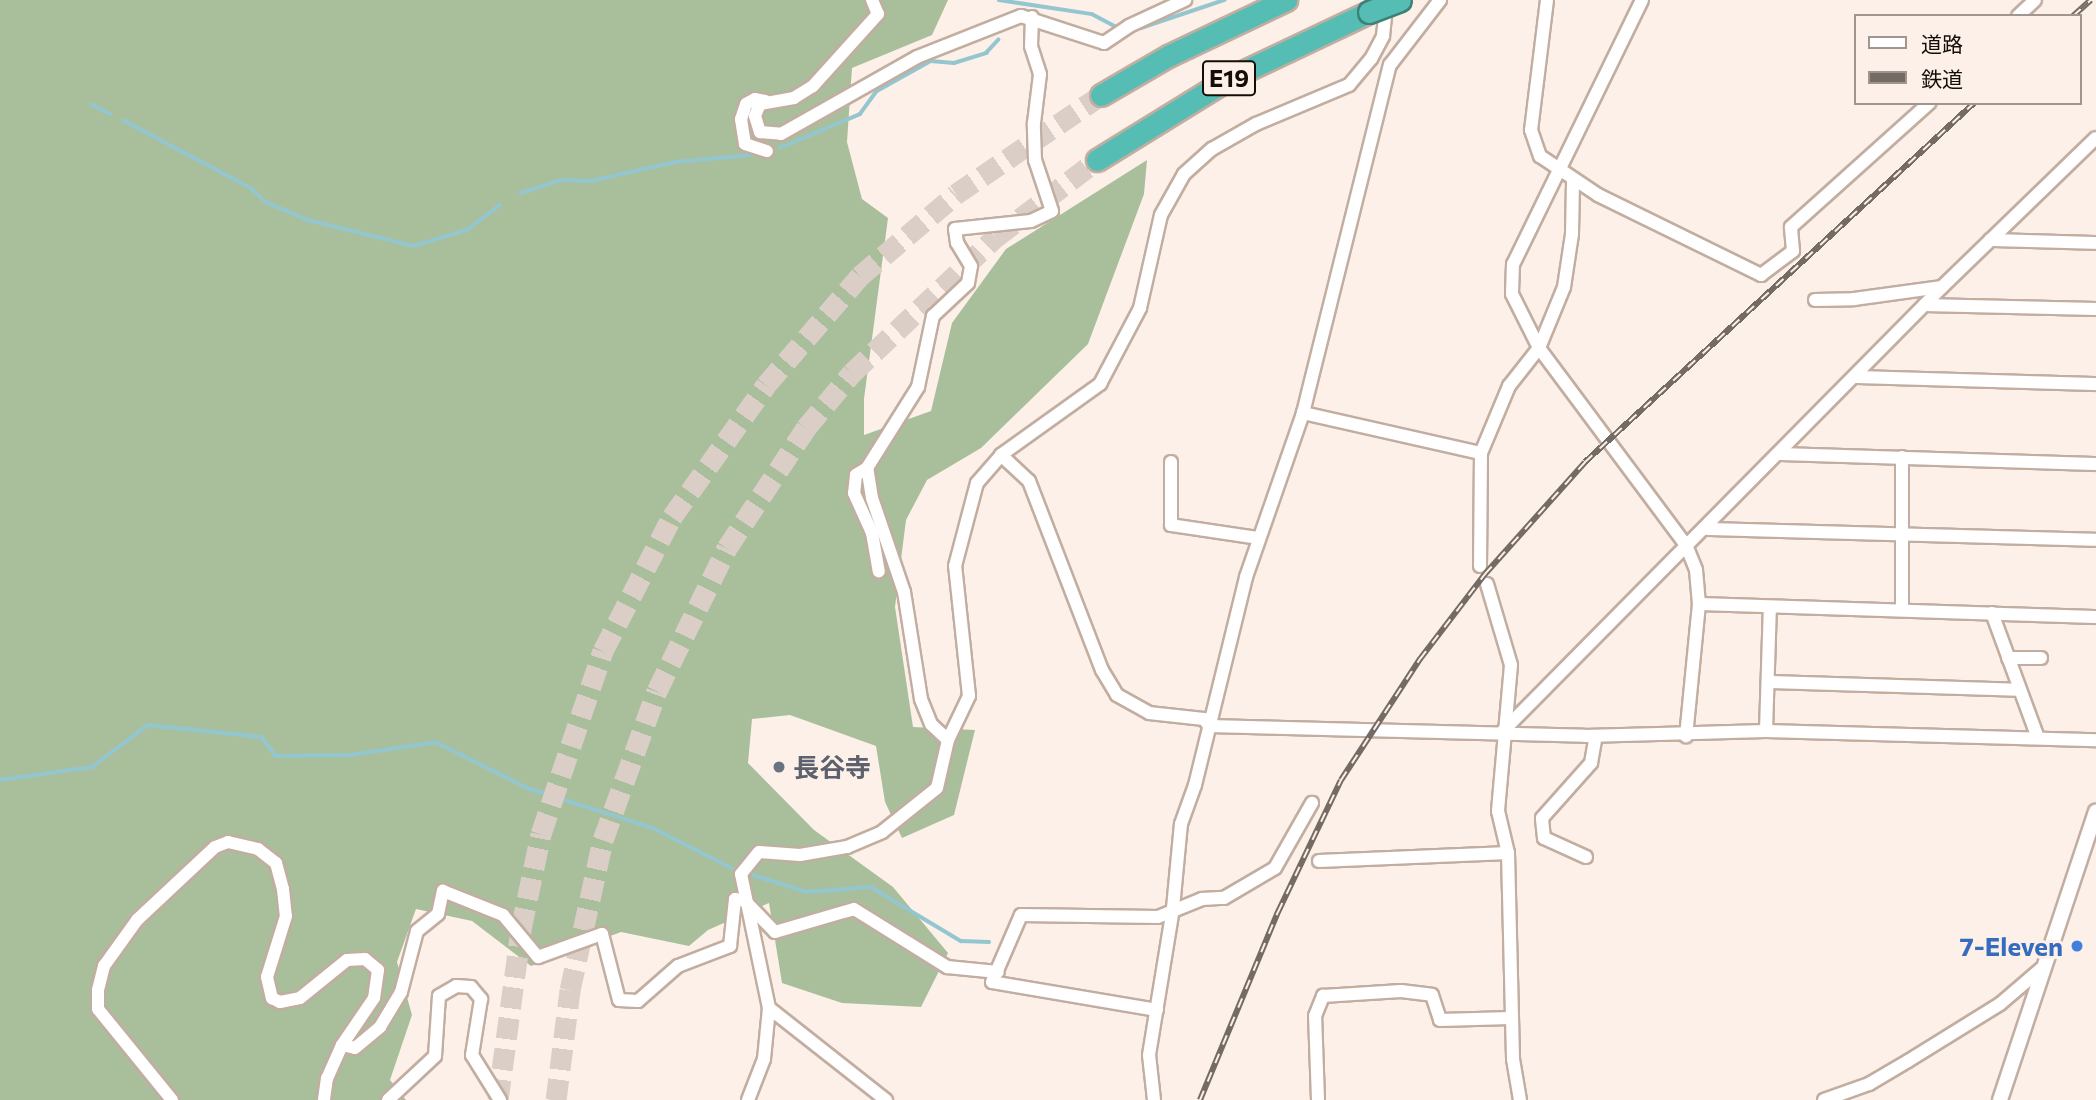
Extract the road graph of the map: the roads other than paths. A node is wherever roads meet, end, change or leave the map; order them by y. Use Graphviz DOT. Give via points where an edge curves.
graph roads {
  1 [pos="872,0"];
  2 [pos="1185,0"];
  3 [pos="1286,0"];
  4 [pos="1388,0"];
  5 [pos="1400,0"];
  6 [pos="1440,0"];
  7 [pos="1547,0"];
  8 [pos="1643,0"];
  9 [pos="2035,0"];
  10 [pos="2020,14"];
  11 [pos="1032,17"];
  12 [pos="1101,95"];
  13 [pos="765,101"];
  14 [pos="1927,105"];
  15 [pos="2096,138"];
  16 [pos="767,152"];
  17 [pos="1097,160"];
  18 [pos="1557,169"];
  19 [pos="1573,180"];
  20 [pos="1990,240"];
  21 [pos="2096,243"];
  22 [pos="1942,287"];
  23 [pos="1815,300"];
  24 [pos="1924,305"];
  25 [pos="2096,309"];
  26 [pos="1539,348"];
  27 [pos="1855,377"];
  28 [pos="2096,384"];
  29 [pos="1303,413"];
  30 [pos="1481,453"];
  31 [pos="1779,454"];
  32 [pos="1001,455"];
  33 [pos="1902,457"];
  34 [pos="1171,462"];
  35 [pos="2096,464"];
  36 [pos="867,468"];
  37 [pos="1707,529"];
  38 [pos="1904,536"];
  39 [pos="1258,538"];
  40 [pos="2096,540"];
  41 [pos="1686,545"];
  42 [pos="1480,566"];
  43 [pos="879,571"];
  44 [pos="1487,584"];
  45 [pos="1699,604"];
  46 [pos="1770,607"];
  47 [pos="1902,610"];
  48 [pos="1992,613"];
  49 [pos="2096,617"];
  50 [pos="2008,658"];
  51 [pos="2040,658"];
  52 [pos="1769,682"];
  53 [pos="2019,690"];
  54 [pos="1209,726"];
  55 [pos="1766,731"];
  56 [pos="1502,732"];
  57 [pos="1597,736"];
  58 [pos="1686,736"];
  59 [pos="2038,738"];
  60 [pos="948,740"];
  61 [pos="2096,740"];
  62 [pos="1312,803"];
  63 [pos="2096,812"];
  64 [pos="1508,853"];
  65 [pos="1586,857"];
  66 [pos="1319,861"];
  67 [pos="745,901"];
  68 [pos="1173,908"];
  69 [pos="2041,969"];
  70 [pos="998,972"];
  71 [pos="769,1008"];
  72 [pos="1157,1010"];
  73 [pos="1511,1018"];
  74 [pos="342,1045"];
  75 [pos="172,1100"];
  76 [pos="324,1100"];
  77 [pos="388,1100"];
  78 [pos="500,1100"];
  79 [pos="748,1100"];
  80 [pos="886,1100"];
  81 [pos="1154,1100"];
  82 [pos="1318,1100"];
  83 [pos="1520,1100"];
  84 [pos="1824,1100"];
  85 [pos="2000,1100"];
  1 -- 13 [label="street" via="878,14 813,86 793,97"];
  2 -- 11 [label="street" via="1104,43"];
  3 -- 12 [label="highway, E19" via="1168,56"];
  4 -- 32 [label="street" via="1382,36 1371,59 1349,85 1256,124 1212,149 1184,174 1161,215 1140,308 1108,372 1100,384"];
  5 -- 17 [label="highway, E19, bridge" via="1230,78"];
  6 -- 29 [label="street" via="1390,65"];
  7 -- 18 [label="street" via="1540,86 1531,130 1540,156"];
  8 -- 18 [label="street"];
  9 -- 10 [label="street"];
  11 -- 13 [label="street" via="1021,16 917,57 781,134 760,132 756,125 760,104"];
  11 -- 36 [label="street" via="1031,46 1041,74 1034,123 1035,160 1052,211 1031,221 955,229 957,243 971,266 968,284 933,316 918,387"];
  13 -- 16 [label="street" via="762,97 746,104 741,119 745,144"];
  14 -- 19 [label="street" via="1791,227 1793,251 1761,275"];
  15 -- 20 [label="street"];
  18 -- 19 [label="street"];
  18 -- 26 [label="street" via="1511,274 1514,302"];
  19 -- 26 [label="street" via="1572,234 1564,287"];
  20 -- 21 [label="street"];
  20 -- 22 [label="street"];
  22 -- 23 [label="street"];
  22 -- 24 [label="street"];
  24 -- 25 [label="street"];
  24 -- 27 [label="street"];
  26 -- 30 [label="street" via="1509,386"];
  26 -- 41 [label="street"];
  27 -- 28 [label="street"];
  27 -- 31 [label="street"];
  29 -- 30 [label="street"];
  29 -- 39 [label="street"];
  30 -- 42 [label="street"];
  31 -- 33 [label="street"];
  31 -- 37 [label="street"];
  32 -- 54 [label="street" via="1030,481 1102,670 1117,695 1149,713 1204,719"];
  32 -- 60 [label="street" via="977,483 955,566 970,690"];
  33 -- 35 [label="street"];
  33 -- 38 [label="street"];
  34 -- 39 [label="street" via="1171,524"];
  36 -- 43 [label="street" via="856,475 854,493 872,533"];
  36 -- 60 [label="street" via="872,498 904,592 921,699 931,724"];
  37 -- 38 [label="street"];
  37 -- 41 [label="street"];
  38 -- 40 [label="street"];
  38 -- 47 [label="street"];
  39 -- 54 [label="street"];
  41 -- 45 [label="street" via="1696,570"];
  41 -- 56 [label="street"];
  44 -- 56 [label="street" via="1511,665 1510,705"];
  45 -- 46 [label="street"];
  45 -- 58 [label="street"];
  46 -- 47 [label="street"];
  46 -- 52 [label="street"];
  47 -- 48 [label="street"];
  48 -- 49 [label="street"];
  48 -- 50 [label="street"];
  50 -- 51 [label="street"];
  50 -- 53 [label="street"];
  52 -- 53 [label="street"];
  52 -- 55 [label="street"];
  53 -- 59 [label="street"];
  54 -- 56 [label="street"];
  54 -- 68 [label="street" via="1181,824"];
  55 -- 58 [label="street" via="1706,731"];
  55 -- 59 [label="street"];
  56 -- 57 [label="street"];
  56 -- 64 [label="street" via="1498,811"];
  57 -- 58 [label="street"];
  57 -- 65 [label="street" via="1591,763 1542,818 1544,838"];
  59 -- 61 [label="street"];
  60 -- 67 [label="street" via="937,788 901,821 847,847 800,855 759,852 741,874"];
  62 -- 68 [label="street" via="1275,868 1223,898"];
  63 -- 69 [label="street"];
  64 -- 66 [label="street"];
  64 -- 73 [label="street"];
  67 -- 70 [label="street" via="775,932 854,909 947,967"];
  67 -- 71 [label="street"];
  67 -- 74 [label="street" via="735,899 730,946 678,966 638,1001 619,1000 603,934 538,957 503,915 443,891 438,915 417,931 401,992 380,1027 355,1048"];
  68 -- 70 [label="street" via="1158,917 1021,915"];
  68 -- 72 [label="street"];
  69 -- 84 [label="street" via="2000,1004 1869,1084"];
  69 -- 85 [label="street"];
  70 -- 72 [label="street" via="992,982"];
  71 -- 79 [label="street" via="764,1059"];
  71 -- 80 [label="street"];
  72 -- 81 [label="street" via="1149,1055"];
  73 -- 82 [label="street" via="1440,1020 1432,995 1401,991 1323,996 1315,1016"];
  73 -- 83 [label="street"];
  74 -- 75 [label="street" via="374,998 378,970 365,959 347,960 300,998 280,1002 272,998 267,977 286,916 276,863 258,849 228,842 215,847 137,920 104,966 98,990 98,1009"];
  74 -- 76 [label="street" via="327,1078"];
  77 -- 78 [label="street" via="435,1056 439,996 450,987 464,986 481,999 472,1055"];
}
